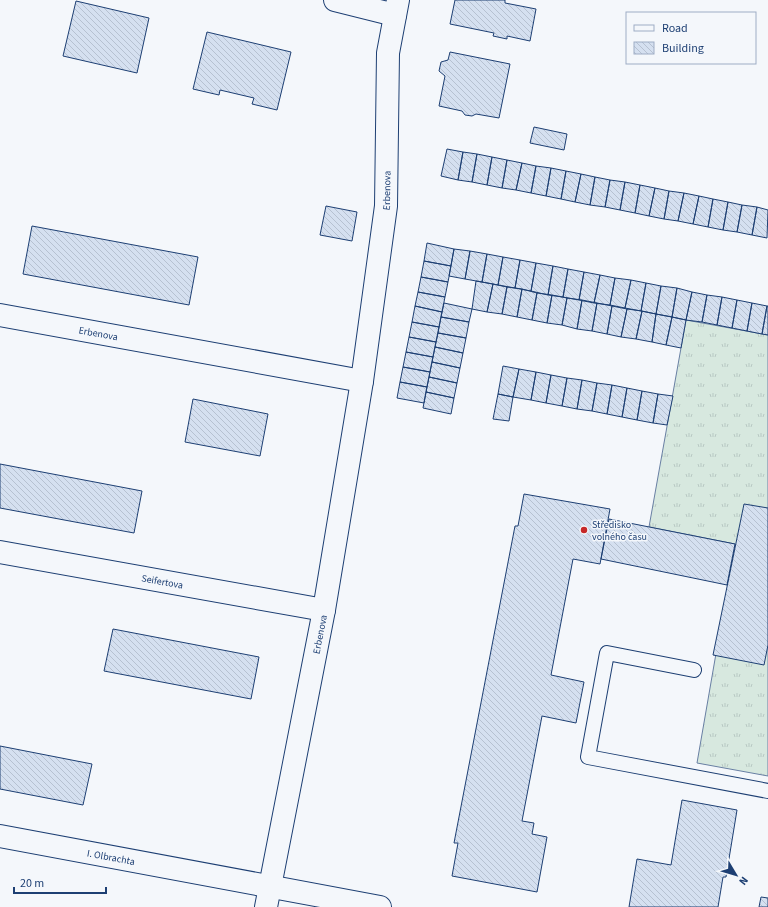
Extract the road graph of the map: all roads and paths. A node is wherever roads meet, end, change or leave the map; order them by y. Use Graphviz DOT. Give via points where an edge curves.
graph roads {
  1 [pos="334,0"];
  2 [pos="397,7"];
  3 [pos="0,315"];
  4 [pos="362,381"];
  5 [pos="0,552"];
  6 [pos="324,610"];
  7 [pos="694,670"];
  8 [pos="768,791"];
  9 [pos="0,836"];
  10 [pos="268,897"];
  11 [pos="380,907"];
  1 -- 2 [label="street"];
  2 -- 4 [label="street, Erbenova" via="388,54 386,206"];
  3 -- 4 [label="street, Erbenova"];
  4 -- 6 [label="street, Erbenova"];
  5 -- 6 [label="street, Seifertova"];
  6 -- 10 [label="street, Erbenova"];
  7 -- 8 [label="lane" via="607,653 588,757"];
  9 -- 10 [label="street, I. Olbrachta"];
  10 -- 11 [label="street, I. Olbrachta"];
}
